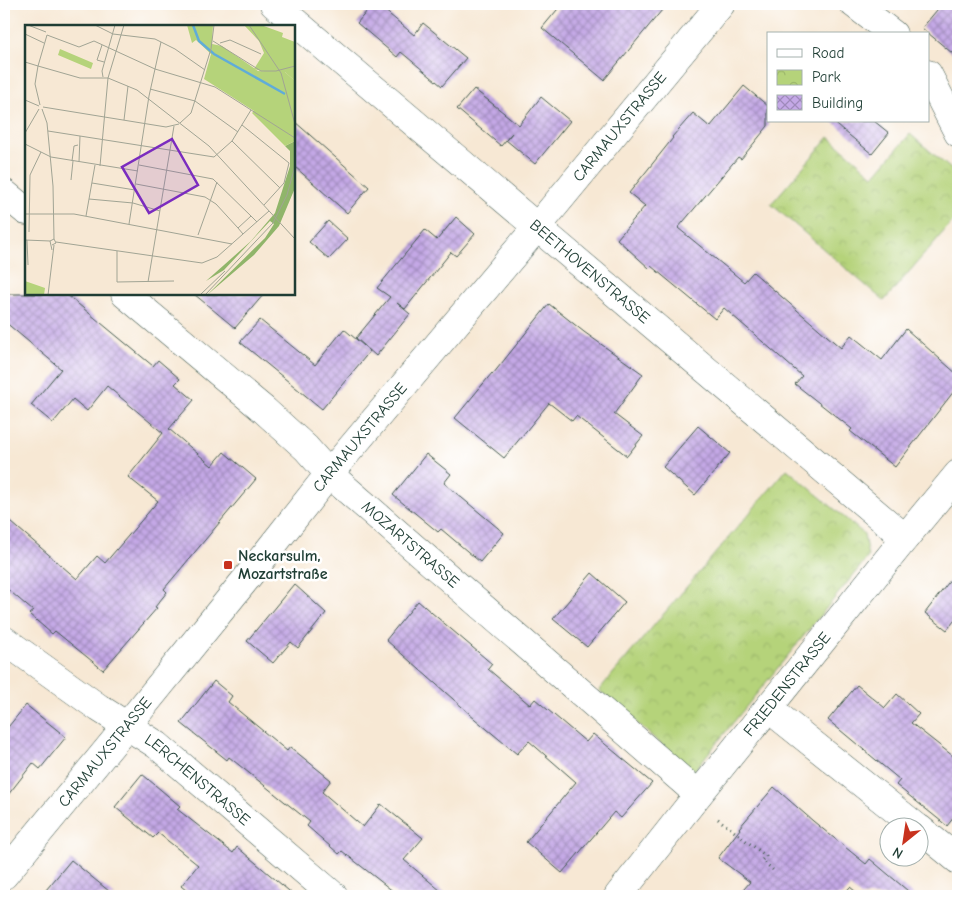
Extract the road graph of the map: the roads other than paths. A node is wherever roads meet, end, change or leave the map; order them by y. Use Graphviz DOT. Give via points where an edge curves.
graph roads {
  1 [pos="274,4"];
  2 [pos="721,4"];
  3 [pos="854,4"];
  4 [pos="890,32"];
  5 [pos="930,78"];
  6 [pos="958,133"];
  7 [pos="4,193"];
  8 [pos="25,211"];
  9 [pos="537,227"];
  10 [pos="126,295"];
  11 [pos="328,474"];
  12 [pos="958,474"];
  13 [pos="905,538"];
  14 [pos="4,640"];
  15 [pos="768,708"];
  16 [pos="126,726"];
  17 [pos="696,797"];
  18 [pos="906,818"];
  19 [pos="930,837"];
  20 [pos="958,860"];
  21 [pos="4,875"];
  22 [pos="334,896"];
  23 [pos="618,896"];
  1 -- 9 [label="street, BEETHOVENSTRASSE"];
  2 -- 9 [label="street, CARMAUXSTRASSE"];
  3 -- 4 [label="street"];
  5 -- 6 [label="street"];
  7 -- 8 [label="street"];
  9 -- 11 [label="street, CARMAUXSTRASSE"];
  9 -- 13 [label="street, BEETHOVENSTRASSE"];
  10 -- 11 [label="street, MOZARTSTRASSE" via="264,410 306,448"];
  11 -- 16 [label="street, CARMAUXSTRASSE"];
  11 -- 17 [label="street, MOZARTSTRASSE"];
  12 -- 13 [label="street, FRIEDENSTRASSE"];
  13 -- 15 [label="street, FRIEDENSTRASSE"];
  14 -- 16 [label="street, LERCHENSTRASSE"];
  15 -- 17 [label="street, FRIEDENSTRASSE"];
  15 -- 18 [label="street"];
  16 -- 21 [label="street, CARMAUXSTRASSE"];
  16 -- 22 [label="street, LERCHENSTRASSE" via="157,745"];
  17 -- 23 [label="street, FRIEDENSTRASSE"];
  19 -- 20 [label="street"];
}
